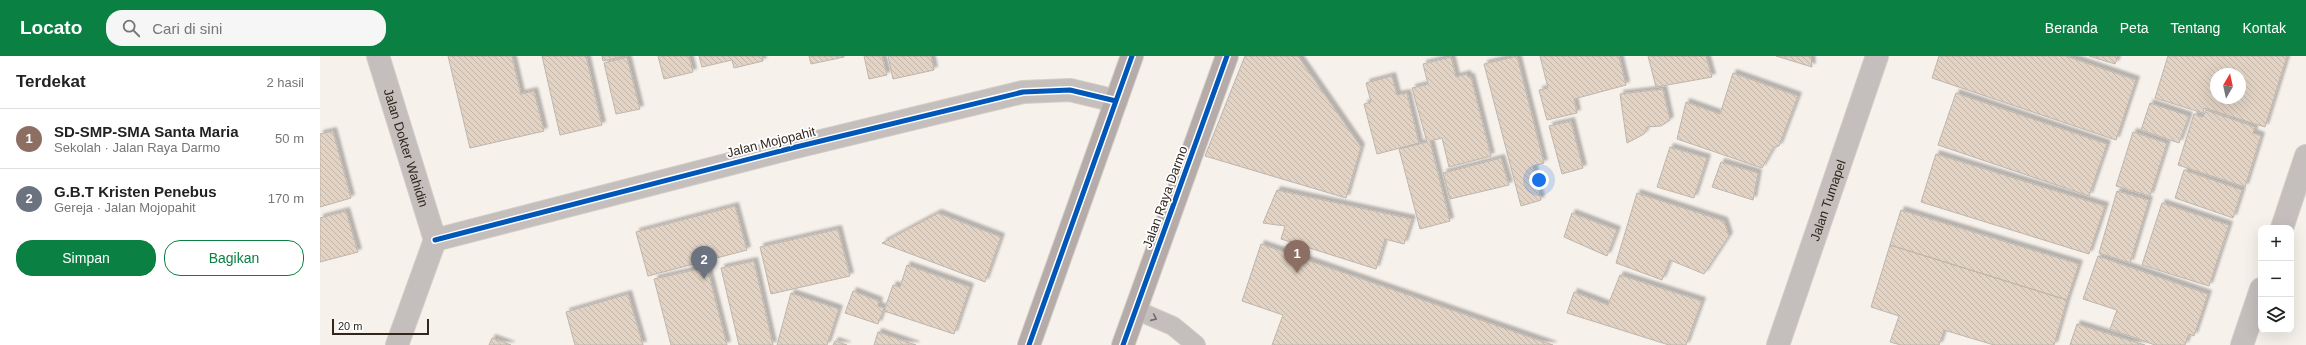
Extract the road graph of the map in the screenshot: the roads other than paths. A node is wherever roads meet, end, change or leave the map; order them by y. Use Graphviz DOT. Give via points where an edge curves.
graph roads {
  1 [pos="378,56"];
  2 [pos="1132,56"];
  3 [pos="1227,56"];
  4 [pos="1877,56"];
  5 [pos="1116,101"];
  6 [pos="2306,156"];
  7 [pos="2283,225"];
  8 [pos="435,240"];
  9 [pos="2258,297"];
  10 [pos="1136,310"];
  11 [pos="396,345"];
  12 [pos="1029,345"];
  13 [pos="1123,345"];
  14 [pos="1196,345"];
  15 [pos="1778,345"];
  16 [pos="2242,345"];
  1 -- 8 [label="street, Jalan Dokter Wahidin"];
  2 -- 5 [label="main road"];
  3 -- 10 [label="main road, Jalan Raya Darmo"];
  4 -- 15 [label="street, Jalan Tumapel"];
  5 -- 8 [label="street, Jalan Mojopahit" via="1070,90 1023,92 784,150"];
  5 -- 12 [label="main road"];
  6 -- 7 [label="street"];
  8 -- 11 [label="street"];
  9 -- 16 [label="street"];
  10 -- 13 [label="main road, Jalan Raya Darmo"];
  10 -- 14 [label="lane, one-way" via="1173,326"];
}
